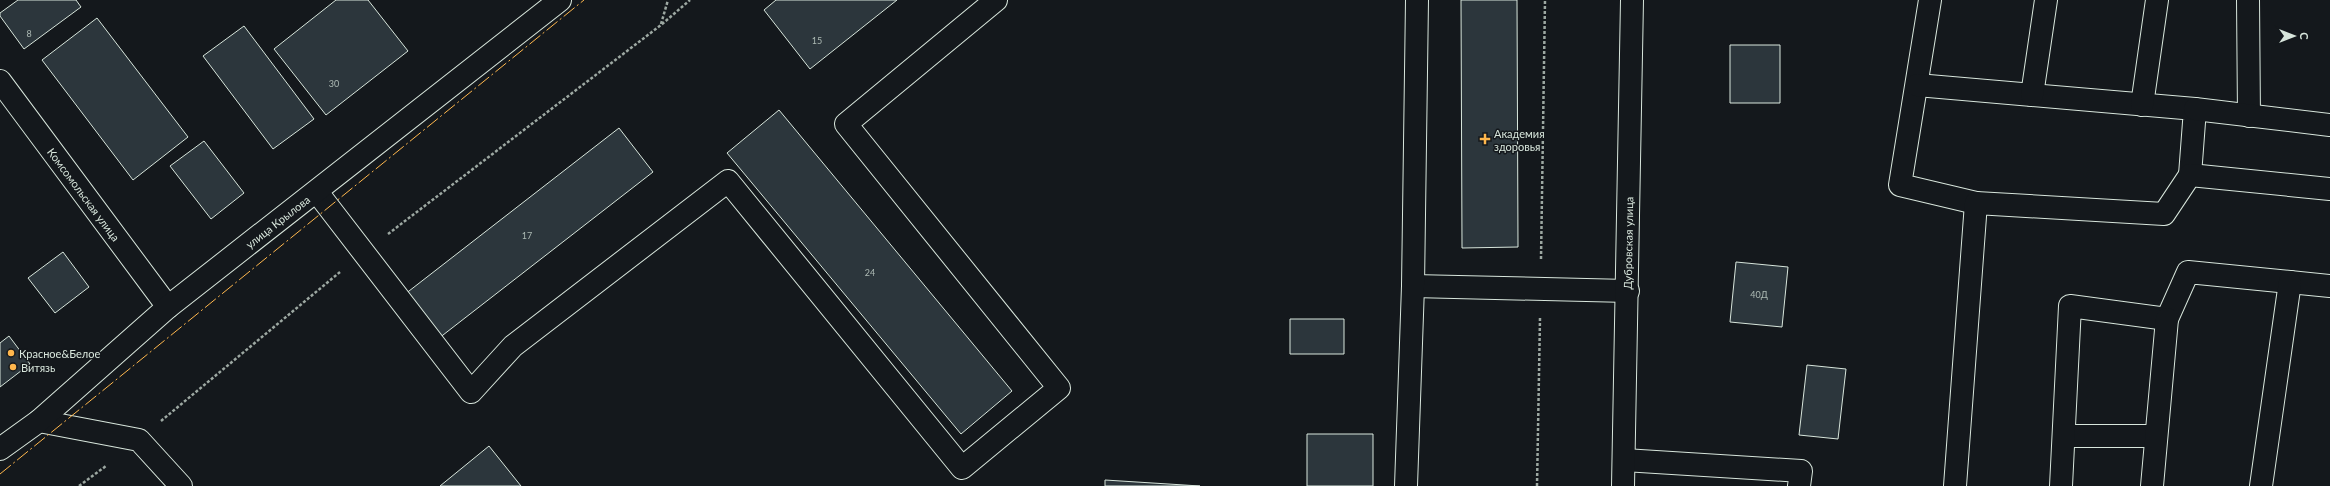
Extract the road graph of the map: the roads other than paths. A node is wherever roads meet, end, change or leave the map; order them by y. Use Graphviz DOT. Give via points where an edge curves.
graph roads {
  1 [pos="560,0"];
  2 [pos="996,0"];
  3 [pos="1417,0"];
  4 [pos="1632,0"];
  5 [pos="1930,0"];
  6 [pos="2046,0"];
  7 [pos="2158,0"];
  8 [pos="2248,0"];
  9 [pos="0,81"];
  10 [pos="1917,85"];
  11 [pos="2032,95"];
  12 [pos="2142,105"];
  13 [pos="2195,109"];
  14 [pos="2249,116"];
  15 [pos="2330,125"];
  16 [pos="2190,175"];
  17 [pos="2330,189"];
  18 [pos="317,192"];
  19 [pos="1976,203"];
  20 [pos="2290,282"];
  21 [pos="1413,286"];
  22 [pos="2330,286"];
  23 [pos="1628,291"];
  24 [pos="168,307"];
  25 [pos="2167,319"];
  26 [pos="39,421"];
  27 [pos="2064,436"];
  28 [pos="2156,436"];
  29 [pos="0,449"];
  30 [pos="1624,460"];
  31 [pos="181,486"];
  32 [pos="1406,486"];
  33 [pos="1623,486"];
  34 [pos="1799,486"];
  35 [pos="1954,486"];
  36 [pos="2062,486"];
  37 [pos="2152,486"];
  38 [pos="2261,486"];
  1 -- 18 [label="street, улица Крылова"];
  2 -- 18 [label="street" via="846,124 1059,388 962,468 728,181 513,346 471,392"];
  3 -- 21 [label="street"];
  4 -- 23 [label="street, Дубровская улица"];
  5 -- 10 [label="street"];
  6 -- 11 [label="street"];
  7 -- 12 [label="street"];
  8 -- 14 [label="street"];
  9 -- 24 [label="street, Комсомольская улица"];
  10 -- 11 [label="street"];
  10 -- 19 [label="street" via="1900,185"];
  11 -- 12 [label="street"];
  12 -- 13 [label="street"];
  13 -- 14 [label="street"];
  13 -- 16 [label="street"];
  14 -- 15 [label="street"];
  16 -- 17 [label="street"];
  16 -- 19 [label="street" via="2164,214"];
  18 -- 24 [label="street, улица Крылова"];
  19 -- 35 [label="street"];
  20 -- 22 [label="street"];
  20 -- 25 [label="street" via="2188,272"];
  20 -- 38 [label="street"];
  21 -- 23 [label="street"];
  21 -- 32 [label="street"];
  23 -- 30 [label="street, Дубровская улица"];
  24 -- 26 [label="street, улица Крылова"];
  25 -- 27 [label="street" via="2070,306"];
  25 -- 28 [label="street"];
  26 -- 29 [label="street, улица Крылова"];
  26 -- 31 [label="street" via="139,440"];
  27 -- 28 [label="street"];
  27 -- 36 [label="street"];
  28 -- 37 [label="street"];
  30 -- 33 [label="street, Дубровская улица"];
  30 -- 34 [label="street" via="1801,471"];
}
